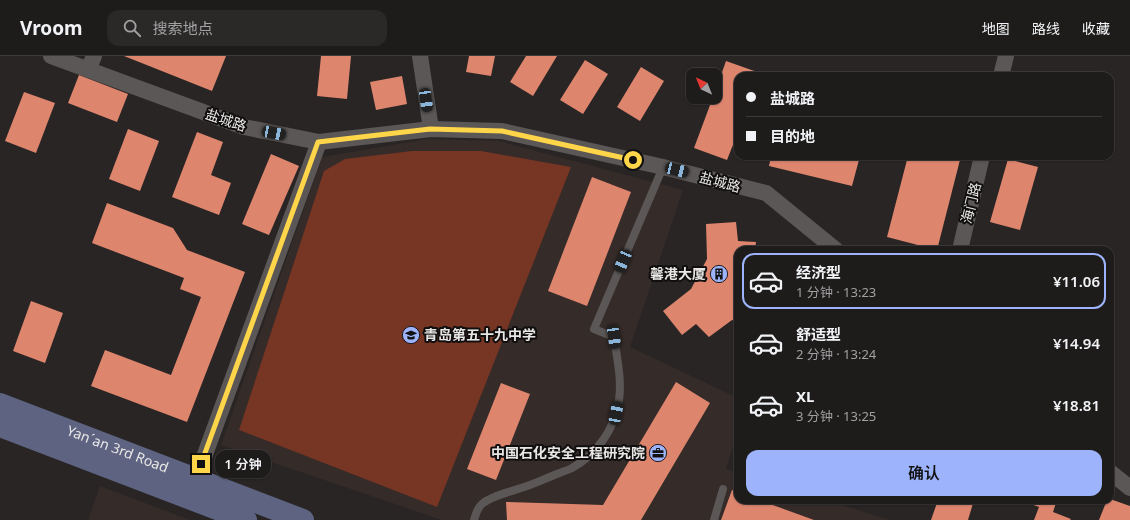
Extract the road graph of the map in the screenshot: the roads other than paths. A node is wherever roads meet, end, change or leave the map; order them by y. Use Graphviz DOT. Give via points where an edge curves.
graph roads {
  1 [pos="51,56"];
  2 [pos="420,56"];
  3 [pos="1006,56"];
  4 [pos="91,63"];
  5 [pos="1002,72"];
  6 [pos="430,129"];
  7 [pos="318,142"];
  8 [pos="981,160"];
  9 [pos="663,167"];
  10 [pos="831,246"];
  11 [pos="961,246"];
  12 [pos="0,404"];
  13 [pos="0,426"];
  14 [pos="1114,475"];
  15 [pos="196,479"];
  16 [pos="1130,488"];
  17 [pos="723,489"];
  18 [pos="246,520"];
  19 [pos="300,520"];
  20 [pos="474,520"];
  21 [pos="714,520"];
  1 -- 4 [label="street, 盐城路"];
  2 -- 6 [label="street"];
  3 -- 5 [label="street"];
  4 -- 7 [label="street, 盐城路" via="244,127"];
  6 -- 7 [label="street, 盐城路"];
  6 -- 9 [label="street, 盐城路" via="502,131"];
  7 -- 15 [label="street"];
  8 -- 11 [label="street, 海门路"];
  9 -- 10 [label="street, 盐城路" via="766,193"];
  9 -- 20 [label="lane" via="594,329 614,337 619,399 609,431 600,446 572,468 484,503"];
  12 -- 15 [label="main road, Yan´an 3rd Road"];
  13 -- 18 [label="main road, Yan´an 3rd Road"];
  14 -- 16 [label="street"];
  15 -- 19 [label="main road, Yan´an 3rd Road"];
  17 -- 21 [label="lane"];
}
